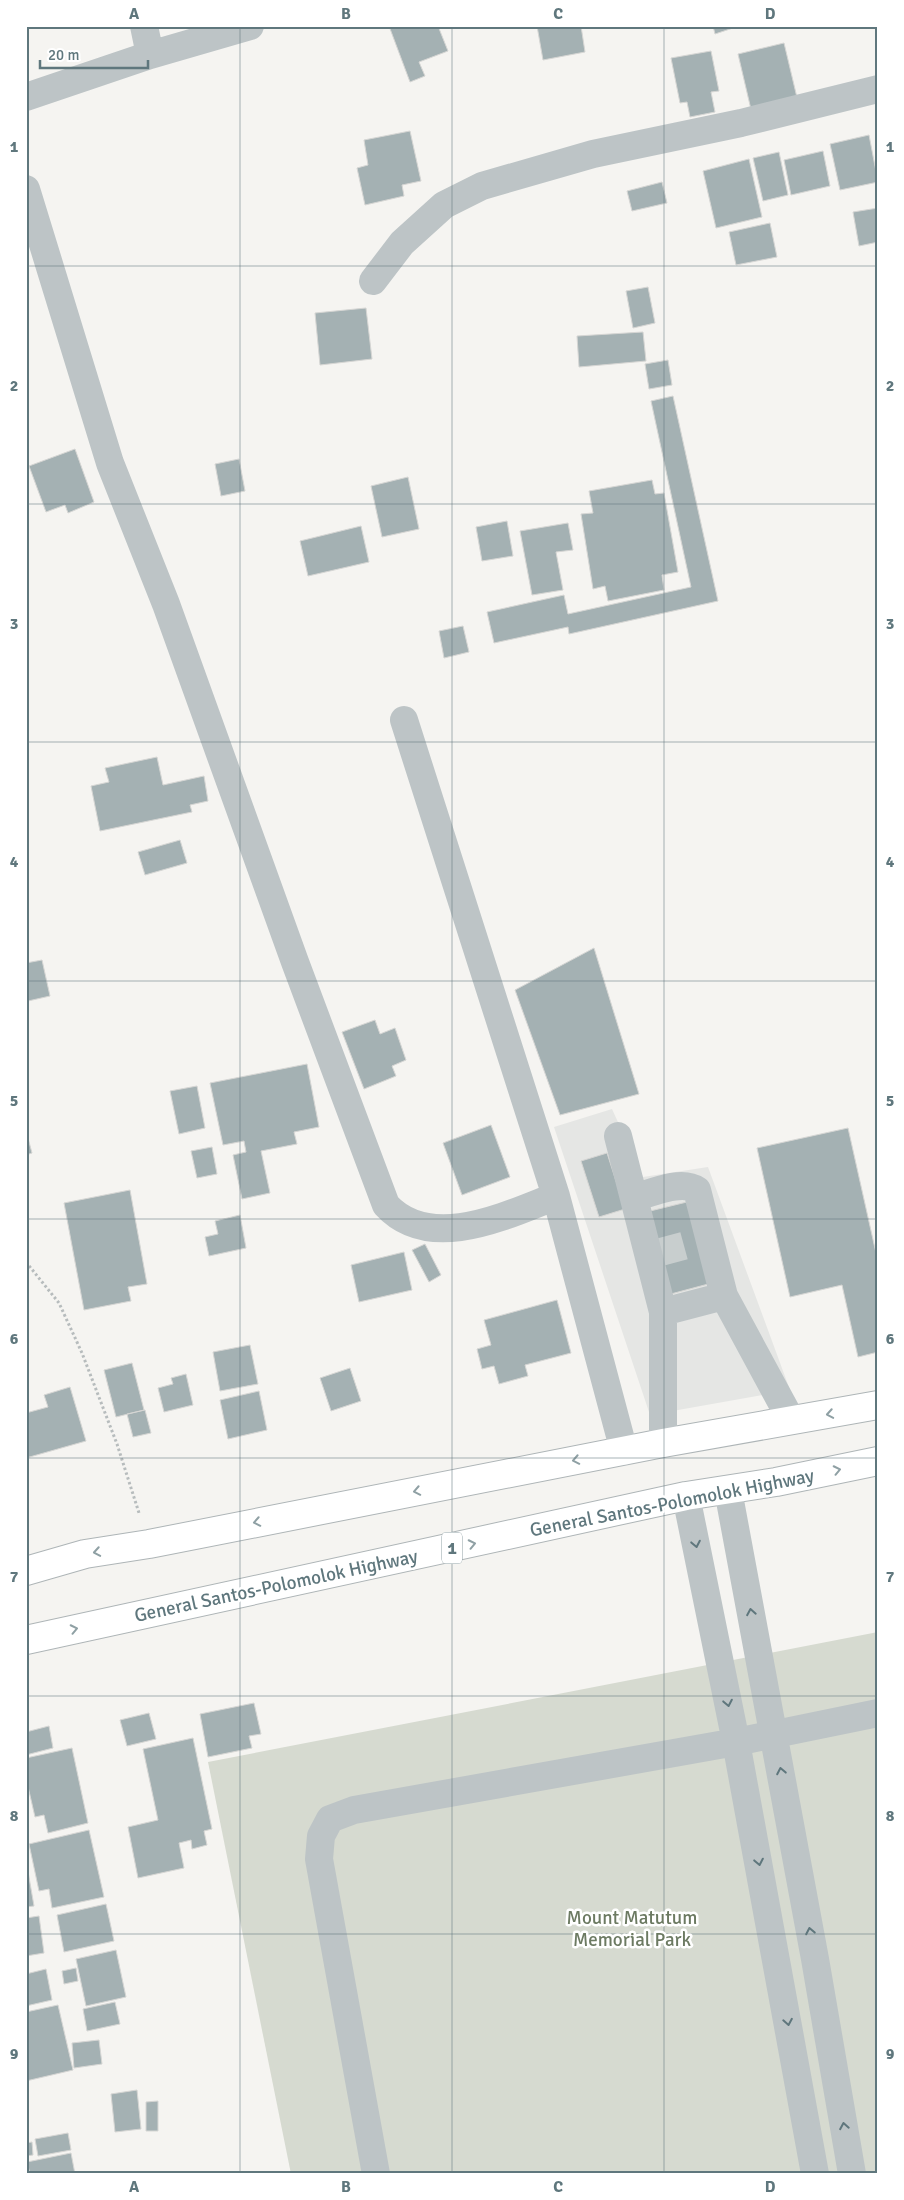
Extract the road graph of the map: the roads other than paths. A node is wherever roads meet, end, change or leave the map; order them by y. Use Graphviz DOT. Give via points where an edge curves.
graph roads {
  1 [pos="144,26"];
  2 [pos="250,26"];
  3 [pos="150,55"];
  4 [pos="878,90"];
  5 [pos="26,97"];
  6 [pos="26,189"];
  7 [pos="373,281"];
  8 [pos="404,720"];
  9 [pos="618,1136"];
  10 [pos="556,1196"];
  11 [pos="634,1198"];
  12 [pos="724,1296"];
  13 [pos="663,1312"];
  14 [pos="878,1405"];
  15 [pos="791,1420"];
  16 [pos="663,1443"];
  17 [pos="624,1451"];
  18 [pos="878,1461"];
  19 [pos="728,1490"];
  20 [pos="686,1496"];
  21 [pos="26,1571"];
  22 [pos="26,1640"];
  23 [pos="878,1713"];
  24 [pos="774,1735"];
  25 [pos="736,1742"];
  26 [pos="816,1959"];
  27 [pos="778,1966"];
  28 [pos="376,2174"];
  29 [pos="815,2174"];
  30 [pos="852,2174"];
  1 -- 3 [label="street"];
  2 -- 3 [label="street"];
  3 -- 5 [label="street"];
  4 -- 7 [label="street" via="593,154 482,186 444,205 402,242"];
  6 -- 10 [label="street" via="110,463 166,604 386,1205 410,1222 451,1228 490,1222"];
  8 -- 10 [label="street"];
  9 -- 11 [label="street"];
  10 -- 17 [label="street"];
  11 -- 12 [label="street" via="679,1186 697,1190 705,1240"];
  11 -- 13 [label="street" via="653,1254"];
  12 -- 13 [label="street"];
  12 -- 15 [label="street"];
  13 -- 16 [label="street"];
  14 -- 15 [label="highway, one-way"];
  15 -- 16 [label="highway"];
  16 -- 17 [label="highway"];
  17 -- 21 [label="highway, one-way" via="85,1554"];
  19 -- 18 [label="highway, General Santos-Polomolok Highway / 1, one-way"];
  19 -- 20 [label="highway, General Santos-Polomolok Highway / 1"];
  24 -- 19 [label="street, one-way"];
  22 -- 20 [label="highway, General Santos-Polomolok Highway / 1, one-way"];
  20 -- 25 [label="street, one-way"];
  23 -- 24 [label="street"];
  24 -- 25 [label="street"];
  26 -- 24 [label="street, one-way"];
  25 -- 27 [label="street, one-way"];
  25 -- 28 [label="street" via="354,1810 330,1819 321,1836 319,1859"];
  26 -- 27 [label="street"];
  30 -- 26 [label="street, one-way"];
  27 -- 29 [label="street, one-way"];
}
